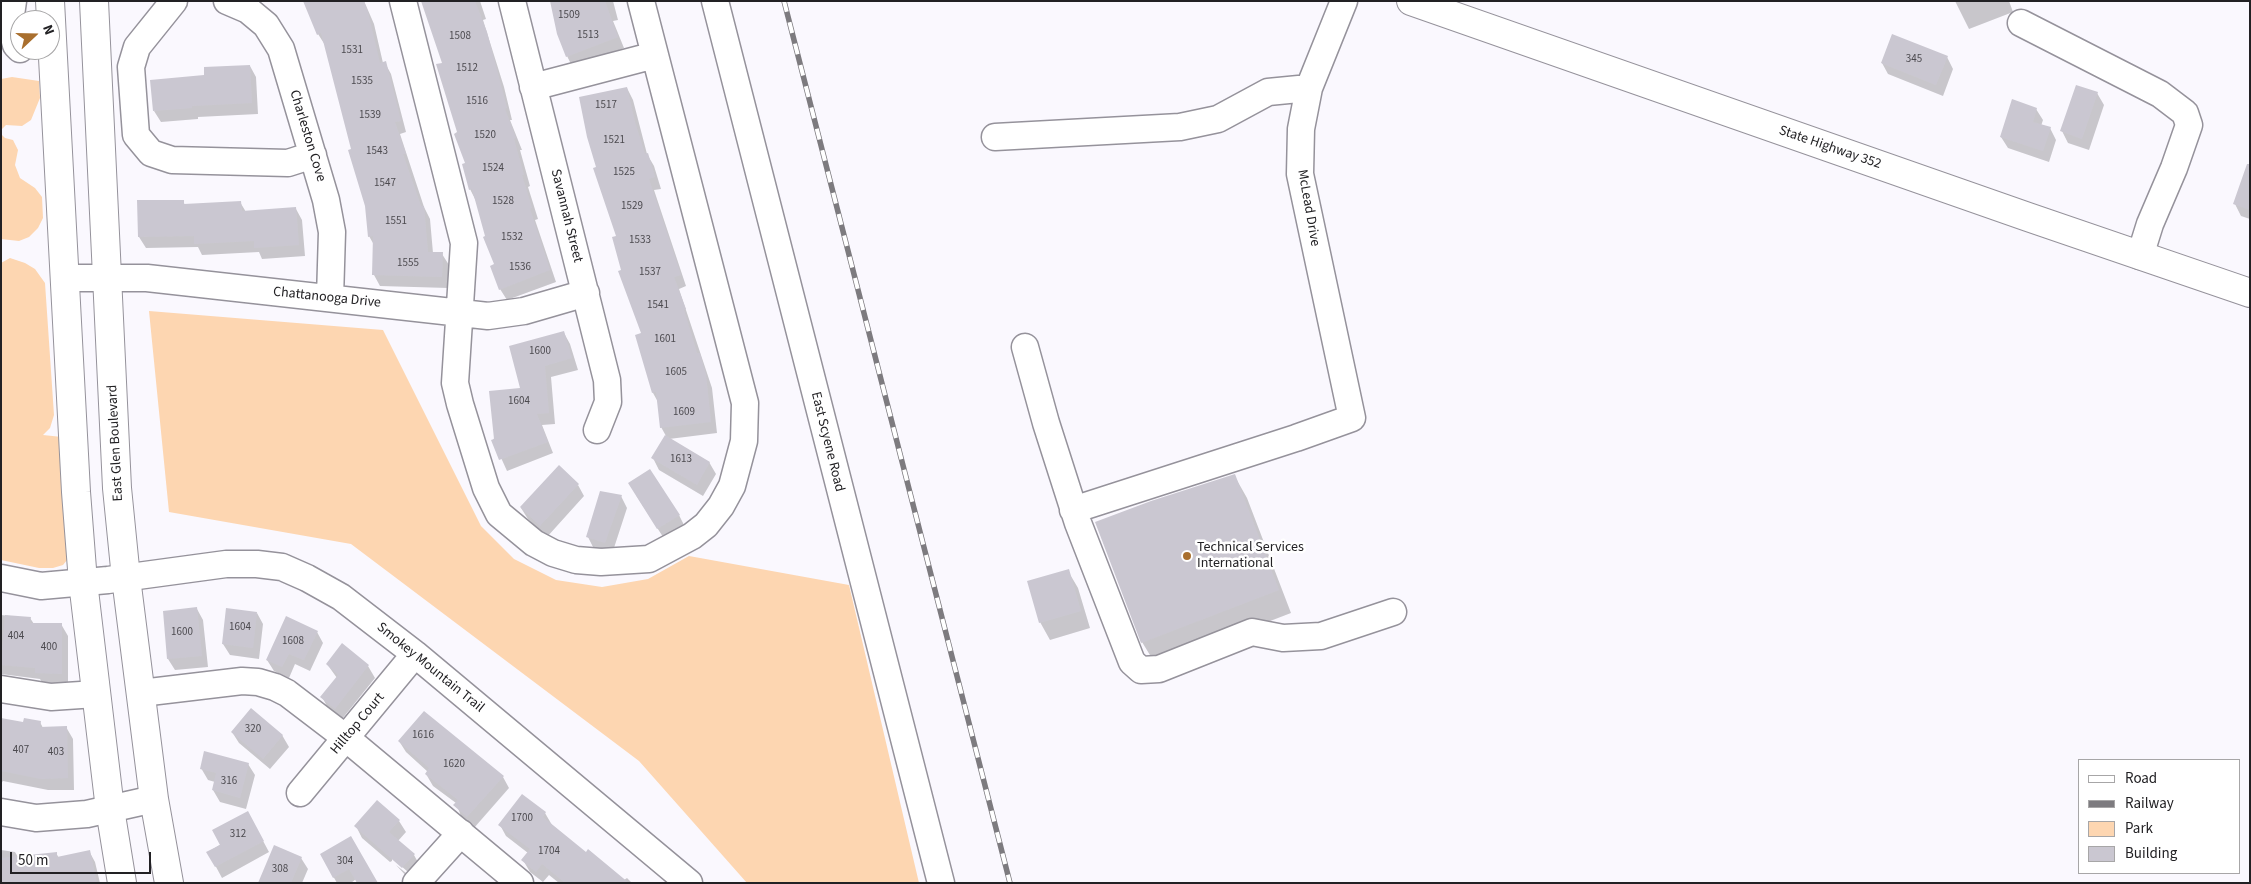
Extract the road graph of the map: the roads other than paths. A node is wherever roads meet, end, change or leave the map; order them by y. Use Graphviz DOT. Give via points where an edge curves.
graph roads {
  1 [pos="94,1"];
  2 [pos="174,1"];
  3 [pos="227,1"];
  4 [pos="404,1"];
  5 [pos="512,1"];
  6 [pos="641,1"];
  7 [pos="715,1"];
  8 [pos="1344,1"];
  9 [pos="1411,1"];
  10 [pos="2021,23"];
  11 [pos="655,55"];
  12 [pos="53,60"];
  13 [pos="534,87"];
  14 [pos="1309,88"];
  15 [pos="995,137"];
  16 [pos="313,155"];
  17 [pos="2140,256"];
  18 [pos="108,277"];
  19 [pos="65,278"];
  20 [pos="586,293"];
  21 [pos="2250,293"];
  22 [pos="330,298"];
  23 [pos="460,312"];
  24 [pos="1025,347"];
  25 [pos="597,430"];
  26 [pos="1073,510"];
  27 [pos="1,578"];
  28 [pos="126,578"];
  29 [pos="84,582"];
  30 [pos="1393,612"];
  31 [pos="415,654"];
  32 [pos="1,689"];
  33 [pos="141,693"];
  34 [pos="96,694"];
  35 [pos="346,738"];
  36 [pos="300,794"];
  37 [pos="154,798"];
  38 [pos="110,809"];
  39 [pos="1,812"];
  40 [pos="461,833"];
  41 [pos="122,883"];
  42 [pos="169,883"];
  43 [pos="416,883"];
  44 [pos="520,883"];
  45 [pos="690,883"];
  46 [pos="941,883"];
  1 -- 18 [label="main road, East Glen Boulevard"];
  2 -- 16 [label="street" via="137,47 131,67 136,135 151,153 172,160 288,163"];
  3 -- 16 [label="street, Charleston Cove" via="248,10 266,25 281,49"];
  4 -- 23 [label="street" via="464,243"];
  5 -- 13 [label="street, Savannah Street"];
  6 -- 11 [label="street"];
  7 -- 46 [label="street, East Scyene Road"];
  8 -- 14 [label="street, McLead Drive"];
  9 -- 17 [label="main road, State Highway 352"];
  10 -- 17 [label="street" via="2160,94 2185,113 2189,125"];
  11 -- 13 [label="street"];
  11 -- 23 [label="street" via="744,403 744,441 739,464 732,486 706,525 649,559 630,562 576,560 553,553 518,531 499,514 486,488 460,404 455,383"];
  12 -- 19 [label="main road"];
  13 -- 20 [label="street, Savannah Street"];
  14 -- 15 [label="street" via="1268,92 1218,120 1180,127"];
  14 -- 26 [label="street, McLead Drive" via="1301,129 1300,174 1352,418"];
  16 -- 22 [label="street, Charleston Cove" via="332,232"];
  17 -- 21 [label="main road, State Highway 352"];
  18 -- 19 [label="street, Chattanooga Drive"];
  18 -- 22 [label="street, Chattanooga Drive" via="147,278"];
  18 -- 28 [label="main road, East Glen Boulevard" via="118,488"];
  19 -- 29 [label="main road"];
  20 -- 23 [label="street, Chattanooga Drive" via="524,311 488,316"];
  20 -- 25 [label="street, Savannah Street" via="607,380 608,402"];
  22 -- 23 [label="street, Chattanooga Drive"];
  24 -- 26 [label="street"];
  26 -- 30 [label="street" via="1132,662 1141,670 1159,668 1252,632 1284,638 1321,636"];
  27 -- 29 [label="street, Smokey Mountain Trail" via="41,586"];
  28 -- 29 [label="street, Smokey Mountain Trail"];
  28 -- 31 [label="street, Smokey Mountain Trail" via="226,564 282,568 341,597"];
  28 -- 33 [label="main road, East Glen Boulevard"];
  29 -- 34 [label="main road"];
  31 -- 35 [label="street, Hilltop Court"];
  31 -- 45 [label="street, Smokey Mountain Trail"];
  32 -- 34 [label="street" via="51,697"];
  33 -- 35 [label="street" via="258,682 287,694"];
  33 -- 37 [label="main road, East Glen Boulevard"];
  34 -- 38 [label="main road"];
  35 -- 36 [label="street, Hilltop Court"];
  35 -- 40 [label="street"];
  37 -- 38 [label="street"];
  37 -- 42 [label="main road, East Glen Boulevard"];
  38 -- 39 [label="street" via="36,818"];
  38 -- 41 [label="main road"];
  40 -- 43 [label="street"];
  40 -- 44 [label="street"];
}
